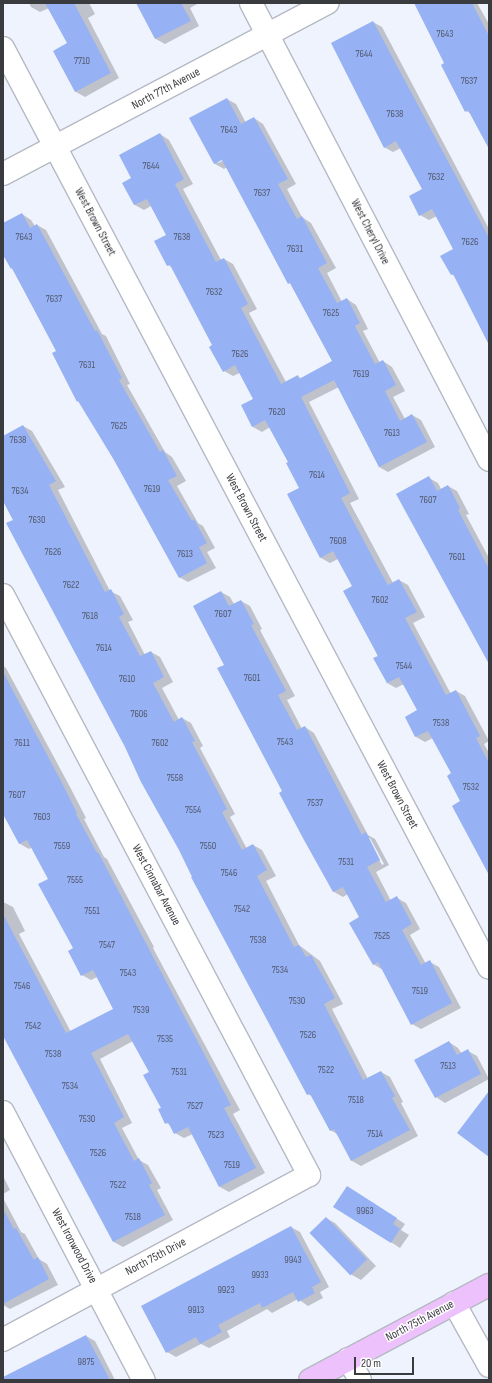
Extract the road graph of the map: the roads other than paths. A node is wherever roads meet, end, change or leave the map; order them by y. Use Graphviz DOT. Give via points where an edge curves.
graph roads {
  1 [pos="251,3"];
  2 [pos="328,3"];
  3 [pos="267,35"];
  4 [pos="3,48"];
  5 [pos="55,147"];
  6 [pos="3,174"];
  7 [pos="489,460"];
  8 [pos="3,595"];
  9 [pos="489,968"];
  10 [pos="3,1112"];
  11 [pos="309,1175"];
  12 [pos="489,1285"];
  13 [pos="96,1289"];
  14 [pos="454,1303"];
  15 [pos="3,1340"];
  16 [pos="348,1359"];
  17 [pos="489,1366"];
  18 [pos="144,1380"];
  19 [pos="310,1380"];
  20 [pos="360,1380"];
  1 -- 3 [label="street, West Cheryl Drive"];
  2 -- 3 [label="street, North 77th Avenue"];
  3 -- 5 [label="street, North 77th Avenue"];
  3 -- 7 [label="street, West Cheryl Drive"];
  4 -- 5 [label="street, West Brown Street"];
  5 -- 6 [label="street, North 77th Avenue"];
  5 -- 9 [label="street, West Brown Street"];
  8 -- 11 [label="street, West Cinnabar Avenue"];
  10 -- 13 [label="street, West Ironwood Drive"];
  11 -- 13 [label="street, North 75th Drive"];
  12 -- 14 [label="main road, North 75th Avenue"];
  13 -- 15 [label="street, North 75th Drive"];
  13 -- 18 [label="street, West Ironwood Drive"];
  14 -- 16 [label="main road, North 75th Avenue"];
  14 -- 17 [label="street"];
  16 -- 19 [label="main road, North 75th Avenue"];
  16 -- 20 [label="street"];
}
